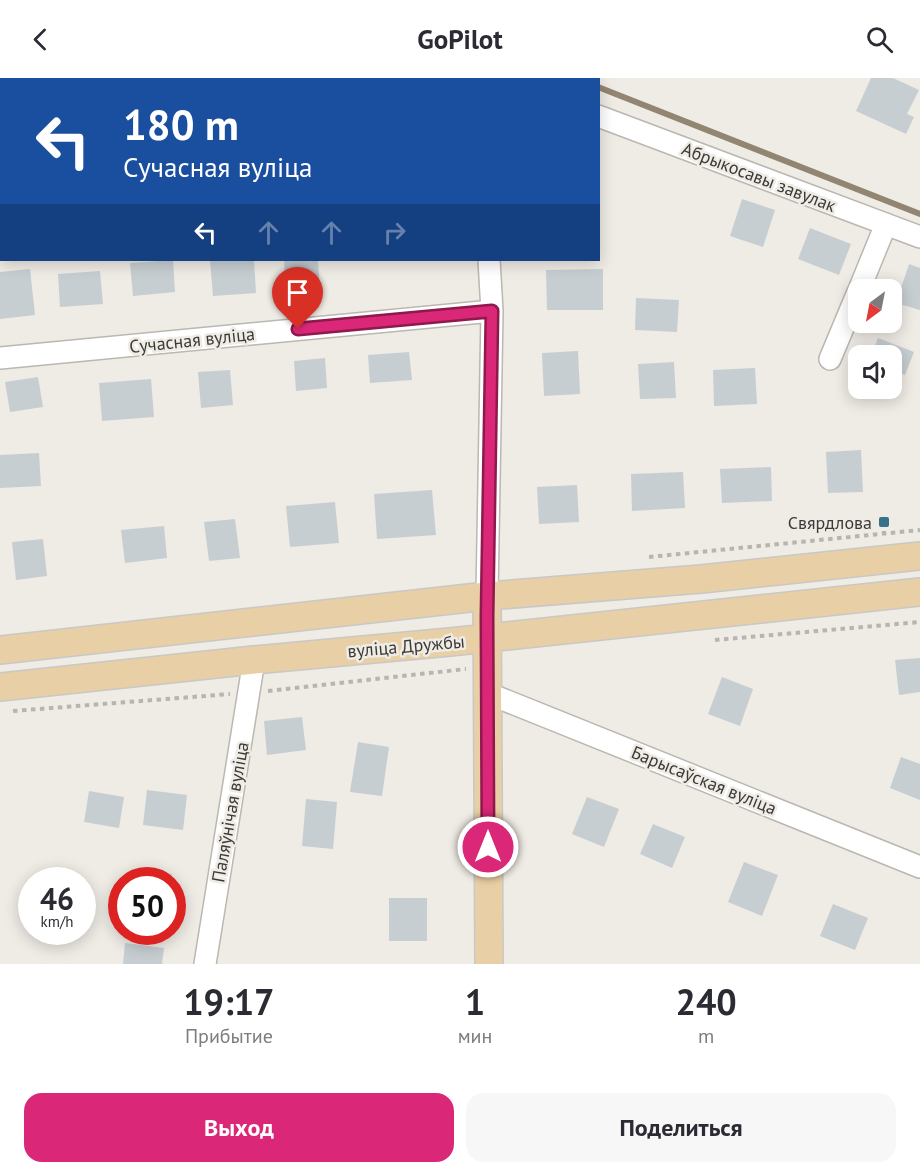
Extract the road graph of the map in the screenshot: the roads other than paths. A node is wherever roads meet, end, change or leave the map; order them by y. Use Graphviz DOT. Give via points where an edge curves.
graph roads {
  1 [pos="600,117"];
  2 [pos="886,224"];
  3 [pos="920,237"];
  4 [pos="489,261"];
  5 [pos="863,279"];
  6 [pos="492,311"];
  7 [pos="848,315"];
  8 [pos="0,358"];
  9 [pos="830,359"];
  10 [pos="920,556"];
  11 [pos="701,579"];
  12 [pos="920,592"];
  13 [pos="487,596"];
  14 [pos="487,638"];
  15 [pos="0,650"];
  16 [pos="254,660"];
  17 [pos="0,687"];
  18 [pos="487,693"];
  19 [pos="920,867"];
  20 [pos="205,964"];
  21 [pos="489,964"];
  1 -- 2 [label="street, Абрыкосавы завулак"];
  2 -- 3 [label="street, Абрыкосавы завулак"];
  2 -- 5 [label="street"];
  4 -- 6 [label="street"];
  6 -- 8 [label="street, Сучасная вуліца"];
  6 -- 13 [label="street"];
  7 -- 9 [label="street"];
  10 -- 11 [label="main road"];
  11 -- 13 [label="main road"];
  11 -- 14 [label="main road" via="622,599 510,614 492,626"];
  12 -- 14 [label="main road, вуліца Дружбы"];
  13 -- 14 [label="main road"];
  13 -- 15 [label="main road"];
  13 -- 16 [label="main road" via="481,610 468,623 344,640"];
  14 -- 16 [label="main road, вуліца Дружбы"];
  14 -- 18 [label="main road"];
  16 -- 17 [label="main road, вуліца Дружбы"];
  16 -- 20 [label="street, Паляўнічая вуліца"];
  18 -- 19 [label="street, Барысаўская вуліца"];
  18 -- 21 [label="main road"];
}
